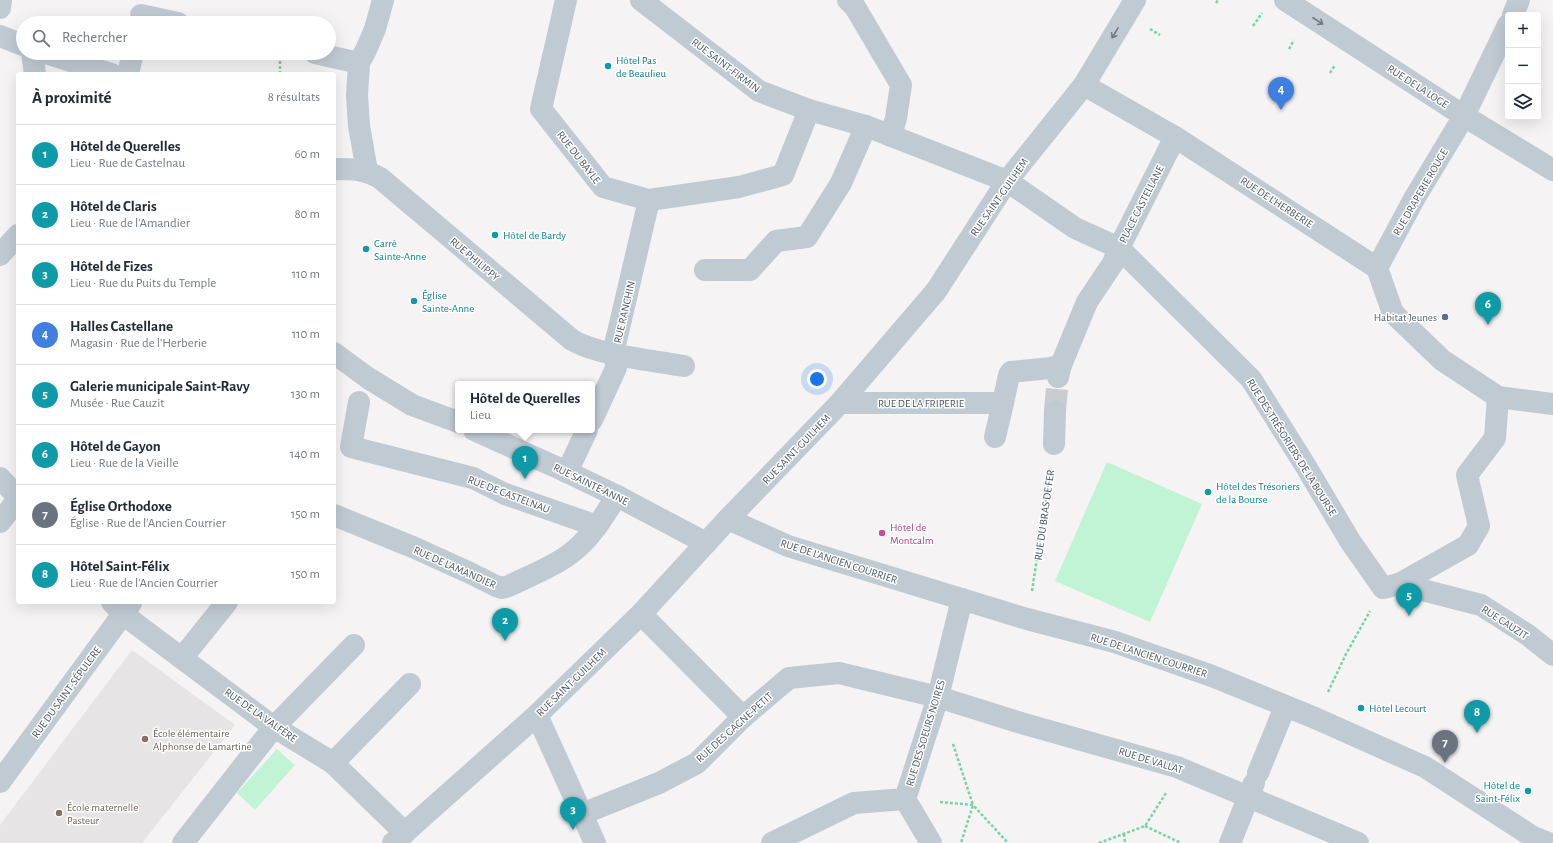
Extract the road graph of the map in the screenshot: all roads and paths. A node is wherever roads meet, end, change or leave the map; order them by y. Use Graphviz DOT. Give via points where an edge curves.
graph roads {
  1 [pos="1,0"];
  2 [pos="383,0"];
  3 [pos="566,0"];
  4 [pos="641,0"];
  5 [pos="848,0"];
  6 [pos="1135,0"];
  7 [pos="1218,0"];
  8 [pos="1285,0"];
  9 [pos="1519,0"];
  10 [pos="1216,3"];
  11 [pos="0,8"];
  12 [pos="1514,12"];
  13 [pos="143,13"];
  14 [pos="154,16"];
  15 [pos="1505,31"];
  16 [pos="0,36"];
  17 [pos="16,42"];
  18 [pos="336,58"];
  19 [pos="33,60"];
  20 [pos="68,60"];
  21 [pos="131,60"];
  22 [pos="280,60"];
  23 [pos="359,63"];
  24 [pos="35,72"];
  25 [pos="105,72"];
  26 [pos="128,72"];
  27 [pos="280,72"];
  28 [pos="1084,85"];
  29 [pos="809,110"];
  30 [pos="1464,116"];
  31 [pos="866,126"];
  32 [pos="891,136"];
  33 [pos="1176,137"];
  34 [pos="336,169"];
  35 [pos="1553,170"];
  36 [pos="367,171"];
  37 [pos="1007,181"];
  38 [pos="649,200"];
  39 [pos="16,237"];
  40 [pos="1119,248"];
  41 [pos="0,255"];
  42 [pos="1377,268"];
  43 [pos="705,270"];
  44 [pos="336,354"];
  45 [pos="616,354"];
  46 [pos="684,366"];
  47 [pos="1498,397"];
  48 [pos="359,402"];
  49 [pos="840,403"];
  50 [pos="1002,403"];
  51 [pos="1553,404"];
  52 [pos="1055,411"];
  53 [pos="595,414"];
  54 [pos="455,421"];
  55 [pos="481,433"];
  56 [pos="586,433"];
  57 [pos="995,437"];
  58 [pos="1054,444"];
  59 [pos="567,472"];
  60 [pos="0,478"];
  61 [pos="16,496"];
  62 [pos="617,496"];
  63 [pos="16,501"];
  64 [pos="336,516"];
  65 [pos="728,519"];
  66 [pos="0,522"];
  67 [pos="597,526"];
  68 [pos="706,543"];
  69 [pos="1391,586"];
  70 [pos="962,599"];
  71 [pos="225,604"];
  72 [pos="123,606"];
  73 [pos="642,614"];
  74 [pos="1028,619"];
  75 [pos="354,645"];
  76 [pos="1553,656"];
  77 [pos="182,658"];
  78 [pos="410,684"];
  79 [pos="938,697"];
  80 [pos="1286,707"];
  81 [pos="537,715"];
  82 [pos="743,717"];
  83 [pos="1315,718"];
  84 [pos="274,727"];
  85 [pos="952,740"];
  86 [pos="333,762"];
  87 [pos="1181,769"];
  88 [pos="0,782"];
  89 [pos="1254,784"];
  90 [pos="905,799"];
  91 [pos="973,805"];
  92 [pos="582,814"];
  93 [pos="1145,826"];
  94 [pos="1124,834"];
  95 [pos="399,838"];
  96 [pos="1540,841"];
  97 [pos="183,843"];
  98 [pos="595,843"];
  99 [pos="772,843"];
  100 [pos="931,843"];
  101 [pos="962,843"];
  102 [pos="1008,843"];
  103 [pos="1099,843"];
  104 [pos="1125,843"];
  105 [pos="1181,843"];
  106 [pos="1230,843"];
  107 [pos="1358,843"];
  1 -- 11 [label="street"];
  2 -- 23 [label="street" via="375,30"];
  3 -- 38 [label="street, RUE DU BAYLE" via="541,109 603,187"];
  4 -- 29 [label="street, RUE SAINT-FIRMIN" via="759,91"];
  5 -- 32 [label="street" via="855,7 901,85"];
  6 -- 28 [label="street, RUE SAINT-GUILHEM, one-way"];
  7 -- 10 [label="path"];
  8 -- 30 [label="street, RUE DE LA LOGE, one-way"];
  9 -- 12 [label="street"];
  13 -- 14 [label="street"];
  15 -- 30 [label="street, RUE DRAPERIE ROUGE"];
  16 -- 17 [label="street"];
  18 -- 23 [label="street"];
  19 -- 24 [label="street"];
  20 -- 25 [label="street"];
  21 -- 26 [label="street"];
  22 -- 27 [label="path"];
  23 -- 36 [label="street" via="359,126"];
  28 -- 33 [label="street"];
  28 -- 37 [label="street, RUE SAINT-GUILHEM"];
  29 -- 31 [label="street, RUE SAINT-FIRMIN"];
  29 -- 38 [label="street, RUE DU BAYLE" via="783,175 738,187"];
  30 -- 35 [label="street, RUE DE LA LOGE"];
  30 -- 42 [label="street, RUE DRAPERIE ROUGE" via="1414,199"];
  31 -- 32 [label="street, RUE SAINT-FIRMIN"];
  31 -- 43 [label="street" via="841,183 807,237 776,241 750,270"];
  32 -- 37 [label="street, PLACE CASTELLANE"];
  33 -- 40 [label="street, PLACE CASTELLANE"];
  33 -- 42 [label="street, RUE DE L'HERBERIE"];
  34 -- 36 [label="street, RUE PHILIPPY"];
  36 -- 45 [label="street, RUE PHILIPPY" via="380,178 572,340 580,345"];
  37 -- 40 [label="street, PLACE CASTELLANE" via="1075,228"];
  37 -- 49 [label="street, RUE SAINT-GUILHEM" via="936,290"];
  38 -- 45 [label="street, RUE RANCHIN" via="615,346"];
  39 -- 41 [label="street"];
  40 -- 50 [label="street" via="1113,263 1087,302 1059,371 1052,368 1011,372"];
  40 -- 69 [label="street, RUE DES TRÉSORIERS DE LA BOURSE" via="1251,379 1350,541"];
  42 -- 47 [label="street" via="1393,313 1442,360"];
  44 -- 54 [label="street" via="412,405"];
  45 -- 46 [label="street, RUE PHILIPPY"];
  45 -- 53 [label="street, RUE RANCHIN" via="616,368"];
  47 -- 51 [label="street"];
  47 -- 69 [label="street" via="1495,438 1467,475 1479,526 1468,545"];
  48 -- 67 [label="street, RUE DE CASTELNAU" via="350,447 473,478 505,494"];
  49 -- 50 [label="street, RUE DE LA FRIPERIE"];
  49 -- 65 [label="street, RUE SAINT-GUILHEM"];
  50 -- 57 [label="street"];
  52 -- 58 [label="street"];
  55 -- 59 [label="street, RUE SAINTE-ANNE"];
  56 -- 59 [label="street"];
  58 -- 74 [label="path, RUE DU BRAS DE FER"];
  59 -- 62 [label="street, RUE SAINTE-ANNE"];
  60 -- 61 [label="street"];
  62 -- 67 [label="street, RUE DE L'AMANDIER"];
  62 -- 68 [label="street, RUE SAINTE-ANNE"];
  63 -- 66 [label="street"];
  64 -- 67 [label="street, RUE DE L'AMANDIER" via="502,588 565,558 577,549"];
  65 -- 68 [label="street, RUE SAINT-GUILHEM"];
  65 -- 70 [label="street, RUE DE L'ANCIEN COURRIER" via="788,546"];
  68 -- 73 [label="street, RUE SAINT-GUILHEM"];
  69 -- 76 [label="street, RUE CAUZIT" via="1481,605 1528,635"];
  69 -- 83 [label="path" via="1346,654"];
  70 -- 74 [label="street, RUE DE L'ANCIEN COURRIER"];
  70 -- 79 [label="street, RUE DES SOEURS NOIRES"];
  71 -- 77 [label="street"];
  72 -- 77 [label="street, RUE DE LA VALFÈRE"];
  72 -- 88 [label="street, RUE DU SAINT-SÉPULCRE"];
  73 -- 81 [label="street, RUE SAINT-GUILHEM"];
  73 -- 82 [label="street"];
  74 -- 80 [label="street, RUE DE L'ANCIEN COURRIER" via="1115,642 1212,676"];
  75 -- 84 [label="street"];
  77 -- 84 [label="street, RUE DE LA VALFÈRE"];
  78 -- 86 [label="street"];
  79 -- 82 [label="street, RUE DES GAGNE-PETIT" via="839,673 790,678"];
  79 -- 87 [label="street, RUE DE VALLAT"];
  79 -- 90 [label="street, RUE DES SOEURS NOIRES"];
  80 -- 83 [label="street, RUE DE L'ANCIEN COURRIER"];
  80 -- 89 [label="street"];
  81 -- 92 [label="street"];
  81 -- 95 [label="street, RUE SAINT-GUILHEM"];
  82 -- 92 [label="street, RUE DES GAGNE-PETIT" via="697,763 659,783"];
  83 -- 96 [label="street, RUE DE L'ANCIEN COURRIER" via="1426,767"];
  84 -- 86 [label="street, RUE DE LA VALFÈRE"];
  84 -- 97 [label="street"];
  85 -- 91 [label="path"];
  86 -- 95 [label="street, RUE DE LA VALFÈRE"];
  87 -- 89 [label="street, RUE DE VALLAT"];
  87 -- 93 [label="path"];
  89 -- 106 [label="street"];
  89 -- 107 [label="street, RUE DE VALLAT"];
  90 -- 91 [label="path"];
  90 -- 99 [label="street, RUE DES SOEURS NOIRES" via="854,803"];
  90 -- 100 [label="street"];
  91 -- 101 [label="path"];
  91 -- 102 [label="path"];
  92 -- 98 [label="street"];
  93 -- 94 [label="path"];
  93 -- 105 [label="path"];
  94 -- 103 [label="path"];
  94 -- 104 [label="path"];
}
